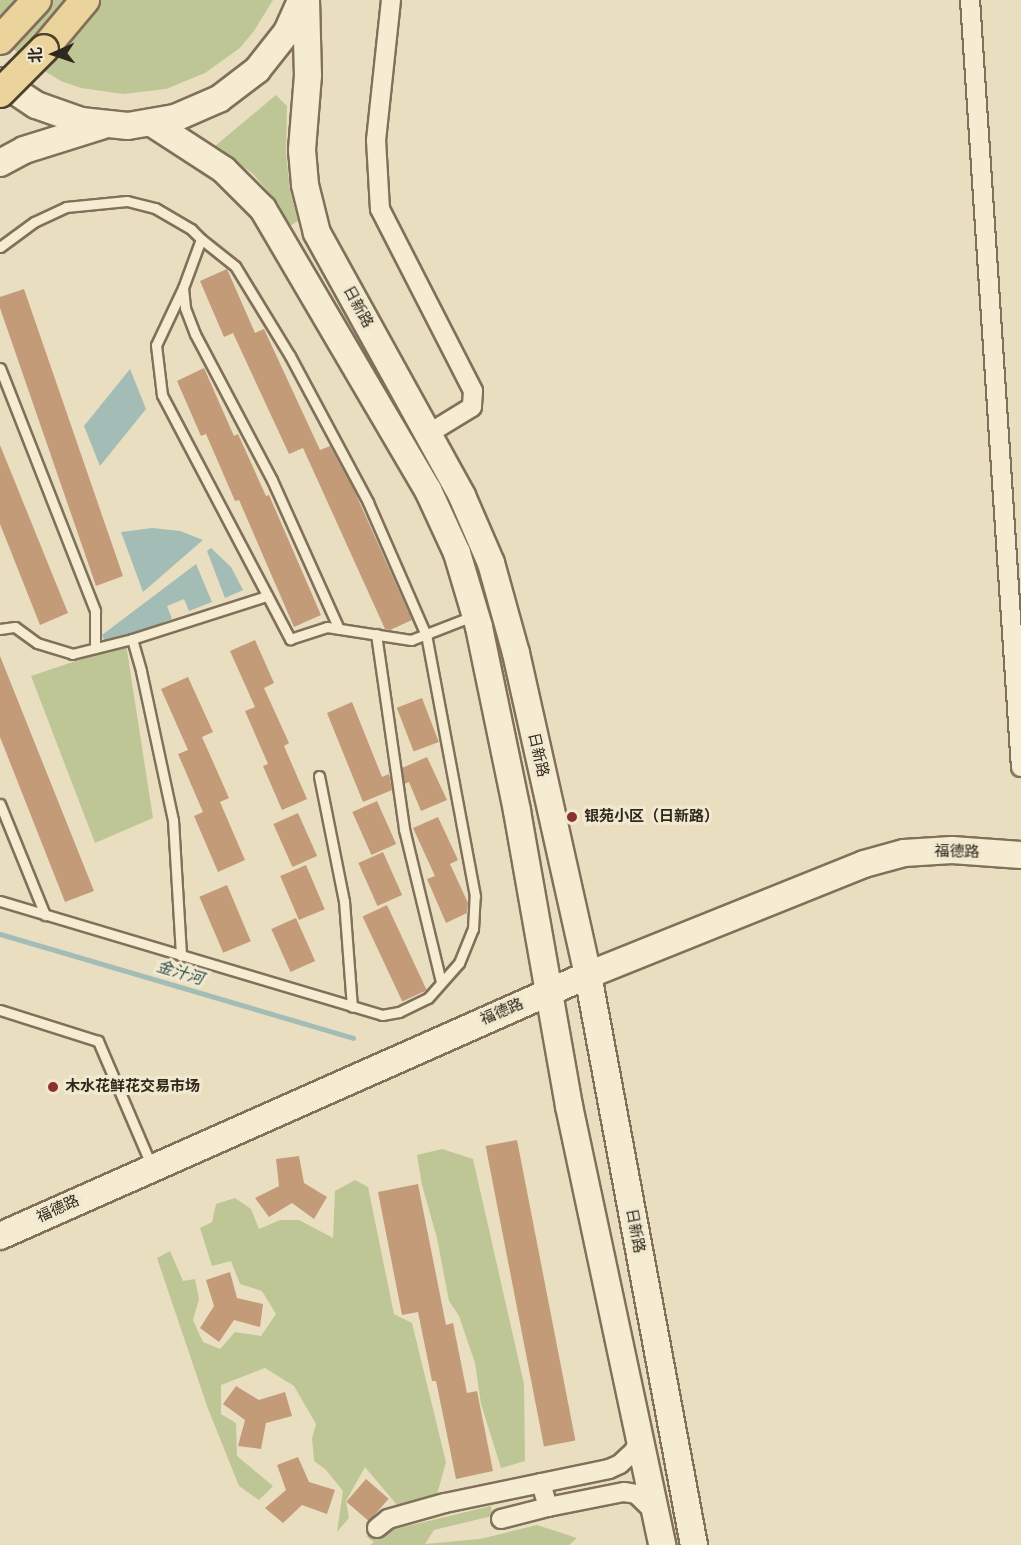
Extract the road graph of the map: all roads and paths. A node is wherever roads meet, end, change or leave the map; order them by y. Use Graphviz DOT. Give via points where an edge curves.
graph roads {
  1 [pos="85,0"];
  2 [pos="301,0"];
  3 [pos="306,0"];
  4 [pos="391,0"];
  5 [pos="970,0"];
  6 [pos="28,10"];
  7 [pos="0,40"];
  8 [pos="0,81"];
  9 [pos="0,93"];
  10 [pos="152,123"];
  11 [pos="104,125"];
  12 [pos="0,163"];
  13 [pos="201,239"];
  14 [pos="0,247"];
  15 [pos="183,288"];
  16 [pos="0,368"];
  17 [pos="428,434"];
  18 [pos="267,596"];
  19 [pos="476,615"];
  20 [pos="0,629"];
  21 [pos="339,629"];
  22 [pos="376,634"];
  23 [pos="426,634"];
  24 [pos="132,639"];
  25 [pos="95,648"];
  26 [pos="1021,767"];
  27 [pos="319,776"];
  28 [pos="0,804"];
  29 [pos="1021,855"];
  30 [pos="0,901"];
  31 [pos="45,915"];
  32 [pos="181,956"];
  33 [pos="588,975"];
  34 [pos="441,982"];
  35 [pos="550,992"];
  36 [pos="352,1006"];
  37 [pos="0,1010"];
  38 [pos="152,1167"];
  39 [pos="0,1236"];
  40 [pos="641,1436"];
  41 [pos="541,1483"];
  42 [pos="548,1507"];
  43 [pos="657,1515"];
  44 [pos="501,1519"];
  45 [pos="377,1527"];
  46 [pos="662,1545"];
  47 [pos="694,1545"];
  1 -- 9 [label="main road, bridge"];
  2 -- 10 [label="main road" via="273,52 239,86 198,110"];
  3 -- 17 [label="main road, 日新路" via="308,75 302,150 305,184 317,233"];
  4 -- 17 [label="street" via="376,140 380,209 473,391 472,407"];
  5 -- 26 [label="street"];
  6 -- 7 [label="main road"];
  8 -- 11 [label="main road" via="36,105"];
  10 -- 11 [label="main road"];
  10 -- 19 [label="main road, 日新路" via="224,170 263,209 428,490 456,553"];
  11 -- 12 [label="main road" via="24,150"];
  13 -- 14 [label="lane" via="155,208 127,201 66,207 34,222"];
  13 -- 15 [label="lane"];
  13 -- 23 [label="lane" via="235,266 290,356 369,502"];
  15 -- 18 [label="lane" via="156,345 162,395"];
  15 -- 21 [label="lane" via="185,308 195,334 272,480"];
  16 -- 25 [label="lane" via="95,611"];
  17 -- 33 [label="main road, 日新路" via="462,496 491,563 516,653"];
  18 -- 21 [label="lane" via="290,639 327,627"];
  18 -- 24 [label="lane"];
  19 -- 23 [label="lane"];
  19 -- 35 [label="main road, 日新路"];
  20 -- 25 [label="lane" via="15,627 37,643 72,654"];
  21 -- 22 [label="lane"];
  22 -- 23 [label="lane" via="411,640"];
  22 -- 34 [label="lane" via="404,830"];
  23 -- 34 [label="lane" via="475,897 473,929 459,963"];
  24 -- 25 [label="lane"];
  24 -- 32 [label="lane" via="173,820"];
  27 -- 36 [label="lane" via="344,901"];
  28 -- 31 [label="lane"];
  29 -- 33 [label="main road, 福德路" via="952,850 904,853 864,864"];
  30 -- 31 [label="lane"];
  31 -- 32 [label="lane"];
  32 -- 36 [label="lane"];
  33 -- 35 [label="main road, 福德路"];
  33 -- 47 [label="main road, 日新路"];
  34 -- 36 [label="lane" via="428,998 399,1012 382,1014"];
  35 -- 38 [label="main road, 福德路"];
  35 -- 40 [label="main road, 日新路" via="569,1106"];
  37 -- 38 [label="lane" via="98,1041"];
  38 -- 39 [label="main road, 福德路"];
  40 -- 41 [label="street" via="634,1451 620,1464"];
  40 -- 43 [label="main road, 日新路"];
  41 -- 42 [label="street"];
  41 -- 45 [label="street" via="388,1519"];
  42 -- 43 [label="street" via="624,1492 636,1494"];
  42 -- 44 [label="street"];
  43 -- 46 [label="main road, 日新路"];
}
